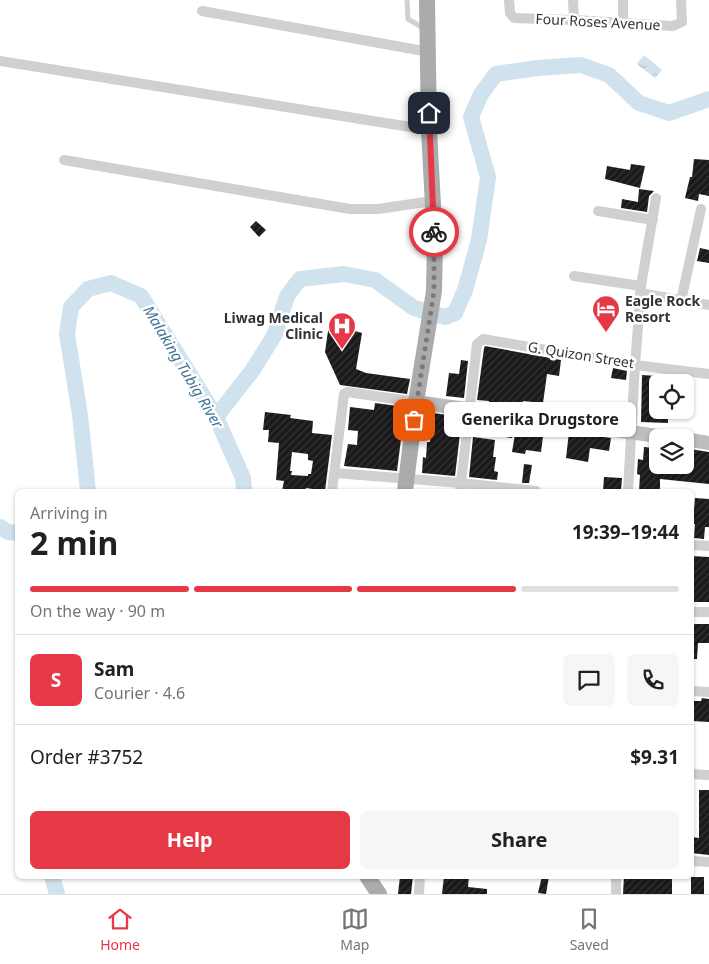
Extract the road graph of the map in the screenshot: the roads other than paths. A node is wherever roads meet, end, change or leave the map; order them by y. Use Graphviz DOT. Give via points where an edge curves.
graph roads {
  1 [pos="407,0"];
  2 [pos="427,0"];
  3 [pos="509,0"];
  4 [pos="573,0"];
  5 [pos="623,0"];
  6 [pos="681,0"];
  7 [pos="202,11"];
  8 [pos="574,20"];
  9 [pos="623,22"];
  10 [pos="427,31"];
  11 [pos="429,52"];
  12 [pos="0,61"];
  13 [pos="429,130"];
  14 [pos="64,160"];
  15 [pos="656,198"];
  16 [pos="432,201"];
  17 [pos="701,209"];
  18 [pos="598,211"];
  19 [pos="653,220"];
  20 [pos="574,276"];
  21 [pos="641,290"];
  22 [pos="680,301"];
  23 [pos="709,305"];
  24 [pos="634,364"];
  25 [pos="709,374"];
  26 [pos="416,402"];
  27 [pos="470,409"];
  28 [pos="631,431"];
  29 [pos="649,434"];
  30 [pos="694,441"];
  31 [pos="709,443"];
  32 [pos="335,473"];
  33 [pos="406,485"];
  34 [pos="460,487"];
  35 [pos="332,489"];
  36 [pos="498,489"];
  37 [pos="628,489"];
  38 [pos="694,545"];
  39 [pos="709,546"];
  40 [pos="694,612"];
  41 [pos="709,612"];
  42 [pos="694,691"];
  43 [pos="709,692"];
  44 [pos="694,774"];
  45 [pos="709,775"];
  46 [pos="694,862"];
  47 [pos="709,862"];
  48 [pos="369,879"];
  49 [pos="420,879"];
  50 [pos="616,879"];
  51 [pos="379,894"];
  52 [pos="419,894"];
  53 [pos="616,894"];
  1 -- 10 [label="lane" via="408,19"];
  2 -- 10 [label="main road"];
  3 -- 8 [label="street, Four Roses Avenue" via="510,13 514,18"];
  4 -- 8 [label="street"];
  5 -- 9 [label="street"];
  6 -- 9 [label="street, Four Roses Avenue" via="682,22 673,26"];
  7 -- 11 [label="street"];
  8 -- 9 [label="street, Four Roses Avenue"];
  10 -- 11 [label="main road"];
  11 -- 13 [label="main road"];
  12 -- 13 [label="street"];
  13 -- 16 [label="main road"];
  14 -- 16 [label="street" via="350,210"];
  15 -- 19 [label="street"];
  16 -- 26 [label="main road" via="434,291"];
  17 -- 22 [label="street"];
  18 -- 19 [label="street"];
  19 -- 21 [label="street"];
  20 -- 21 [label="street"];
  21 -- 22 [label="street"];
  21 -- 24 [label="street"];
  22 -- 23 [label="street"];
  24 -- 25 [label="street, G. Quizon Street"];
  24 -- 27 [label="street, G. Quizon Street" via="483,339 477,344"];
  24 -- 28 [label="street"];
  26 -- 27 [label="street"];
  26 -- 32 [label="street" via="347,392 342,396"];
  26 -- 33 [label="main road"];
  27 -- 28 [label="street"];
  27 -- 34 [label="street"];
  28 -- 29 [label="street"];
  28 -- 37 [label="street"];
  30 -- 31 [label="street"];
  32 -- 33 [label="street"];
  32 -- 35 [label="street"];
  33 -- 34 [label="street"];
  34 -- 36 [label="street"];
  38 -- 39 [label="street"];
  40 -- 41 [label="street"];
  42 -- 43 [label="street"];
  44 -- 45 [label="street"];
  46 -- 47 [label="street"];
  48 -- 51 [label="main road"];
  49 -- 52 [label="street"];
  50 -- 53 [label="street"];
}
